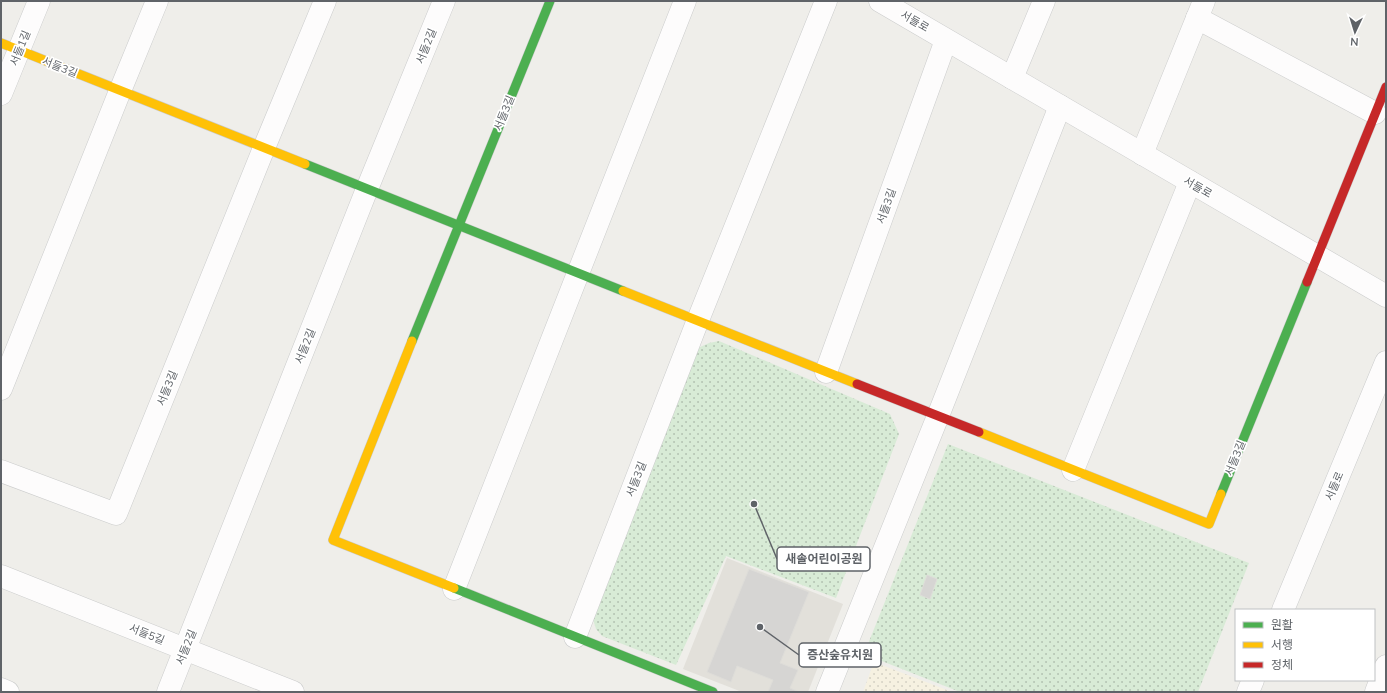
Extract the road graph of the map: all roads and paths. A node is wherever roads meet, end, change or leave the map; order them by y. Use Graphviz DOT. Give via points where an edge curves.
graph roads {
  1 [pos="39,1"];
  2 [pos="157,1"];
  3 [pos="325,1"];
  4 [pos="444,1"];
  5 [pos="550,1"];
  6 [pos="685,1"];
  7 [pos="826,1"];
  8 [pos="880,1"];
  9 [pos="1044,1"];
  10 [pos="1201,10"];
  11 [pos="946,40"];
  12 [pos="10,47"];
  13 [pos="1012,78"];
  14 [pos="1386,86"];
  15 [pos="120,91"];
  16 [pos="1,94"];
  17 [pos="1060,106"];
  18 [pos="1375,113"];
  19 [pos="264,148"];
  20 [pos="1142,154"];
  21 [pos="1190,182"];
  22 [pos="367,189"];
  23 [pos="458,226"];
  24 [pos="1316,256"];
  25 [pos="578,273"];
  26 [pos="1386,296"];
  27 [pos="698,320"];
  28 [pos="1386,362"];
  29 [pos="826,372"];
  30 [pos="1,389"];
  31 [pos="938,416"];
  32 [pos="1073,470"];
  33 [pos="1,471"];
  34 [pos="1,576"];
  35 [pos="454,589"];
  36 [pos="1282,609"];
  37 [pos="575,637"];
  38 [pos="185,649"];
  39 [pos="1386,666"];
  40 [pos="1253,681"];
  41 [pos="1,689"];
  42 [pos="8,692"];
  43 [pos="168,692"];
  44 [pos="293,692"];
  45 [pos="713,692"];
  46 [pos="827,692"];
  47 [pos="1248,692"];
  48 [pos="1376,692"];
  1 -- 12 [label="street, 서들1길"];
  2 -- 15 [label="street"];
  3 -- 19 [label="street, 서들3길"];
  4 -- 22 [label="street, 서들2길"];
  5 -- 23 [label="street, 서들3길"];
  6 -- 25 [label="street"];
  7 -- 27 [label="street, 서들3길"];
  8 -- 11 [label="street, 서들로"];
  9 -- 13 [label="street"];
  10 -- 18 [label="street"];
  10 -- 20 [label="street"];
  11 -- 13 [label="street, 서들로"];
  11 -- 29 [label="street, 서들3길"];
  12 -- 15 [label="street, 서들3길"];
  12 -- 16 [label="street, 서들1길"];
  13 -- 17 [label="street, 서들로"];
  14 -- 18 [label="street"];
  15 -- 19 [label="street, 서들3길"];
  15 -- 30 [label="street"];
  17 -- 20 [label="street, 서들로"];
  17 -- 31 [label="street"];
  18 -- 24 [label="street"];
  19 -- 22 [label="street, 서들3길"];
  19 -- 33 [label="street, 서들3길" via="116,514"];
  20 -- 21 [label="street, 서들로"];
  21 -- 24 [label="street, 서들로"];
  21 -- 32 [label="street"];
  22 -- 23 [label="street, 서들3길"];
  22 -- 38 [label="street, 서들2길"];
  23 -- 25 [label="street, 서들3길"];
  23 -- 35 [label="street, 서들3길" via="333,540"];
  24 -- 26 [label="street, 서들로"];
  24 -- 32 [label="street, 서들3길" via="1209,524"];
  25 -- 27 [label="street, 서들3길"];
  25 -- 35 [label="street"];
  27 -- 29 [label="street, 서들3길"];
  27 -- 37 [label="street, 서들3길"];
  28 -- 36 [label="street, 서들로"];
  29 -- 31 [label="street, 서들3길"];
  31 -- 32 [label="street, 서들3길"];
  31 -- 46 [label="street"];
  34 -- 38 [label="street, 서들5길"];
  35 -- 37 [label="street"];
  37 -- 45 [label="street"];
  38 -- 43 [label="street, 서들2길"];
  38 -- 44 [label="street, 서들5길"];
  39 -- 48 [label="street"];
  40 -- 47 [label="street"];
  41 -- 42 [label="street"];
}
